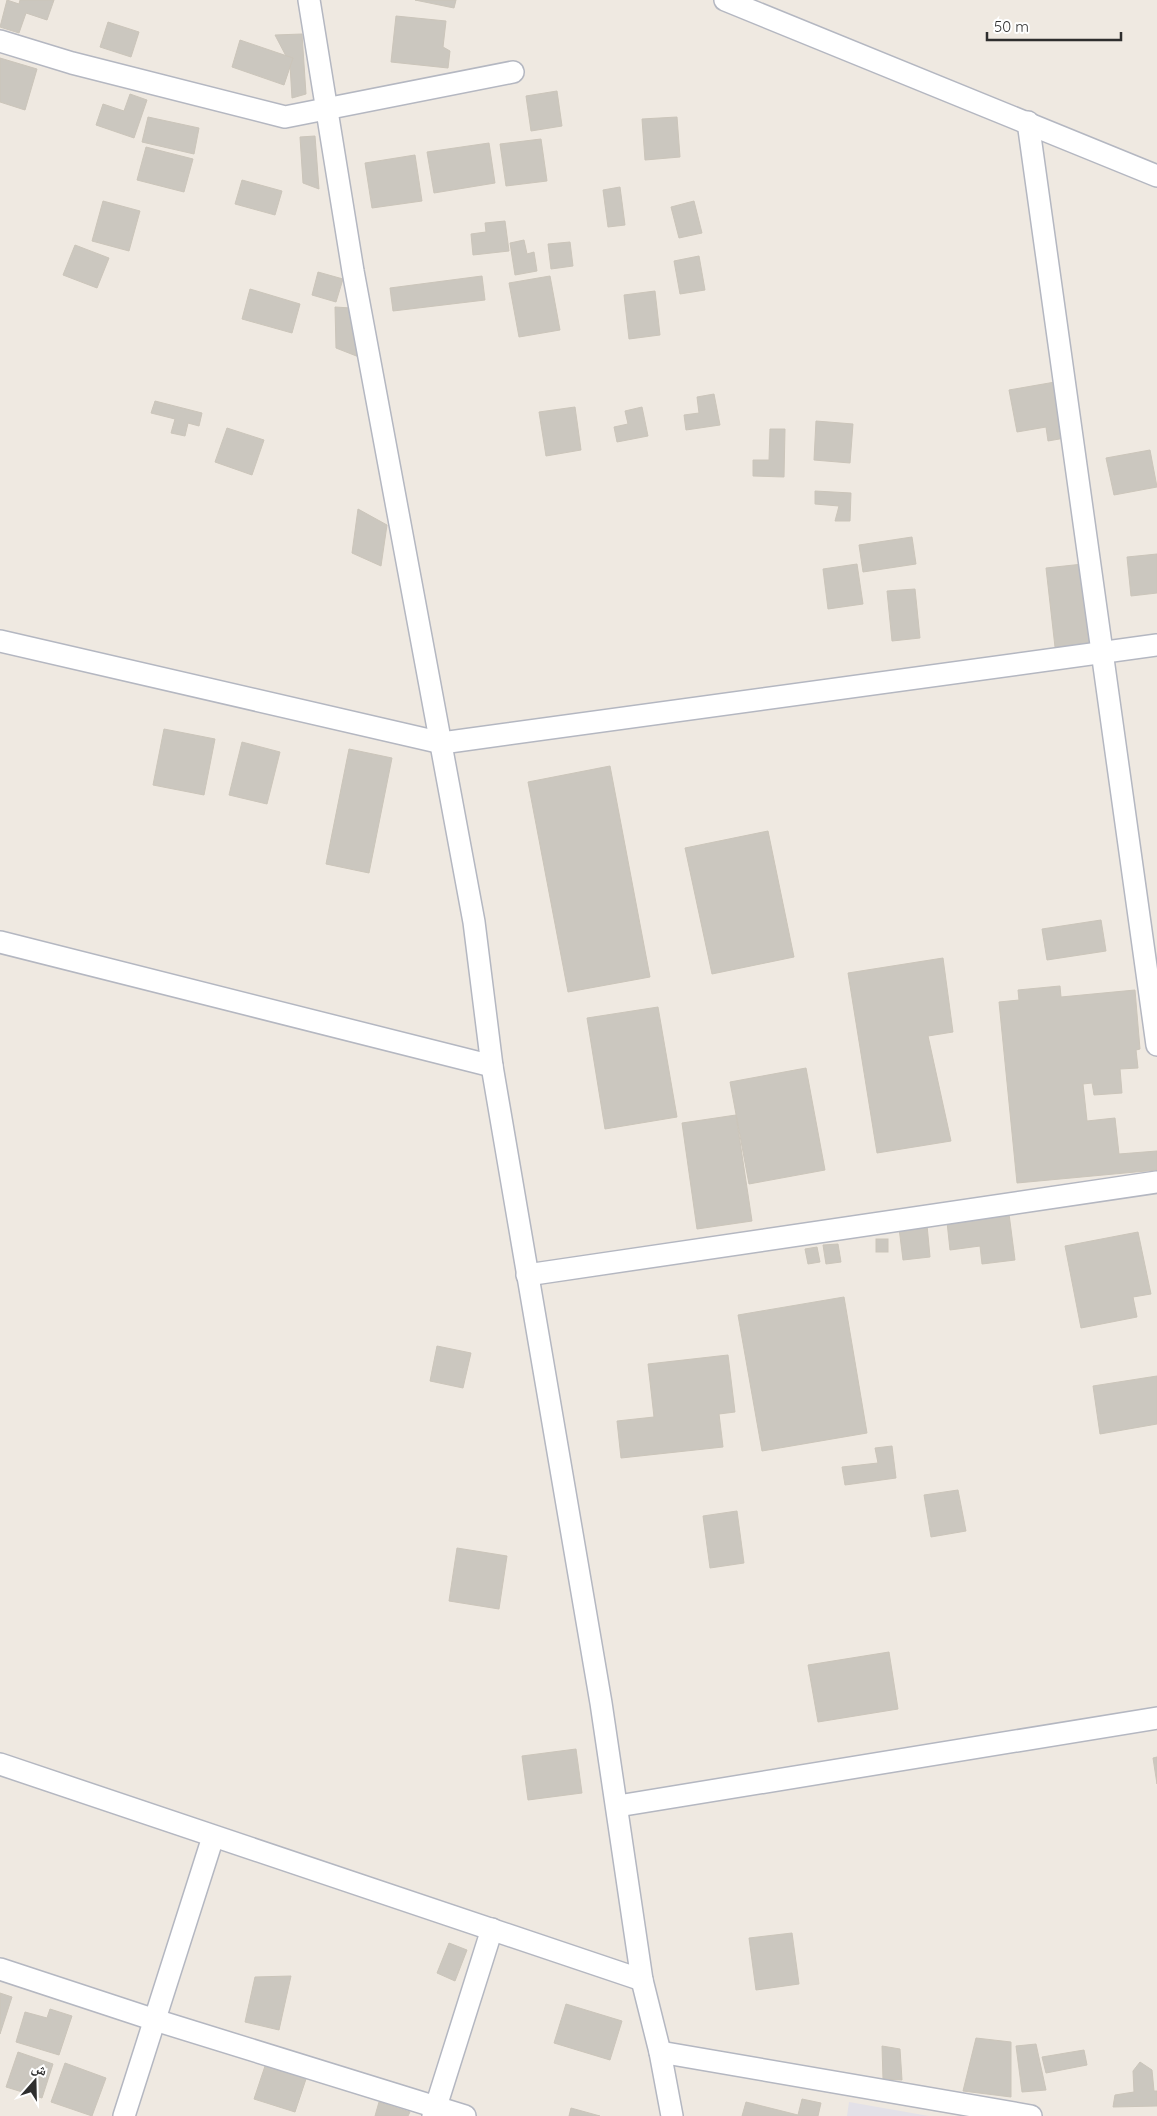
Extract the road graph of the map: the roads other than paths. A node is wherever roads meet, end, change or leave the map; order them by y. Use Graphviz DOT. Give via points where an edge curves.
graph roads {
  1 [pos="309,0"];
  2 [pos="725,0"];
  3 [pos="0,41"];
  4 [pos="513,72"];
  5 [pos="327,108"];
  6 [pos="1028,122"];
  7 [pos="1157,176"];
  8 [pos="0,641"];
  9 [pos="1157,645"];
  10 [pos="1104,654"];
  11 [pos="442,743"];
  12 [pos="0,942"];
  13 [pos="1157,1045"];
  14 [pos="492,1066"];
  15 [pos="1157,1182"];
  16 [pos="527,1275"];
  17 [pos="1157,1718"];
  18 [pos="0,1764"];
  19 [pos="618,1806"];
  20 [pos="213,1837"];
  21 [pos="492,1929"];
  22 [pos="0,1968"];
  23 [pos="642,1980"];
  24 [pos="155,2020"];
  25 [pos="660,2052"];
  26 [pos="434,2112"];
  27 [pos="124,2116"];
  28 [pos="465,2116"];
  29 [pos="672,2116"];
  30 [pos="1031,2116"];
  1 -- 5 [label="street"];
  2 -- 6 [label="street"];
  3 -- 5 [label="street" via="72,63 285,117"];
  4 -- 5 [label="street"];
  5 -- 11 [label="street" via="353,270"];
  6 -- 7 [label="street"];
  6 -- 10 [label="street"];
  8 -- 11 [label="street"];
  9 -- 10 [label="street"];
  10 -- 11 [label="street"];
  10 -- 13 [label="street"];
  11 -- 14 [label="street" via="474,922"];
  12 -- 14 [label="street"];
  14 -- 16 [label="street"];
  15 -- 16 [label="street"];
  16 -- 19 [label="street"];
  17 -- 19 [label="street"];
  18 -- 20 [label="street"];
  19 -- 23 [label="street"];
  20 -- 21 [label="street"];
  20 -- 24 [label="street"];
  21 -- 23 [label="street"];
  21 -- 26 [label="street"];
  22 -- 24 [label="street"];
  23 -- 25 [label="street"];
  24 -- 26 [label="street"];
  24 -- 27 [label="street"];
  25 -- 29 [label="street"];
  25 -- 30 [label="street"];
  26 -- 28 [label="street"];
}
